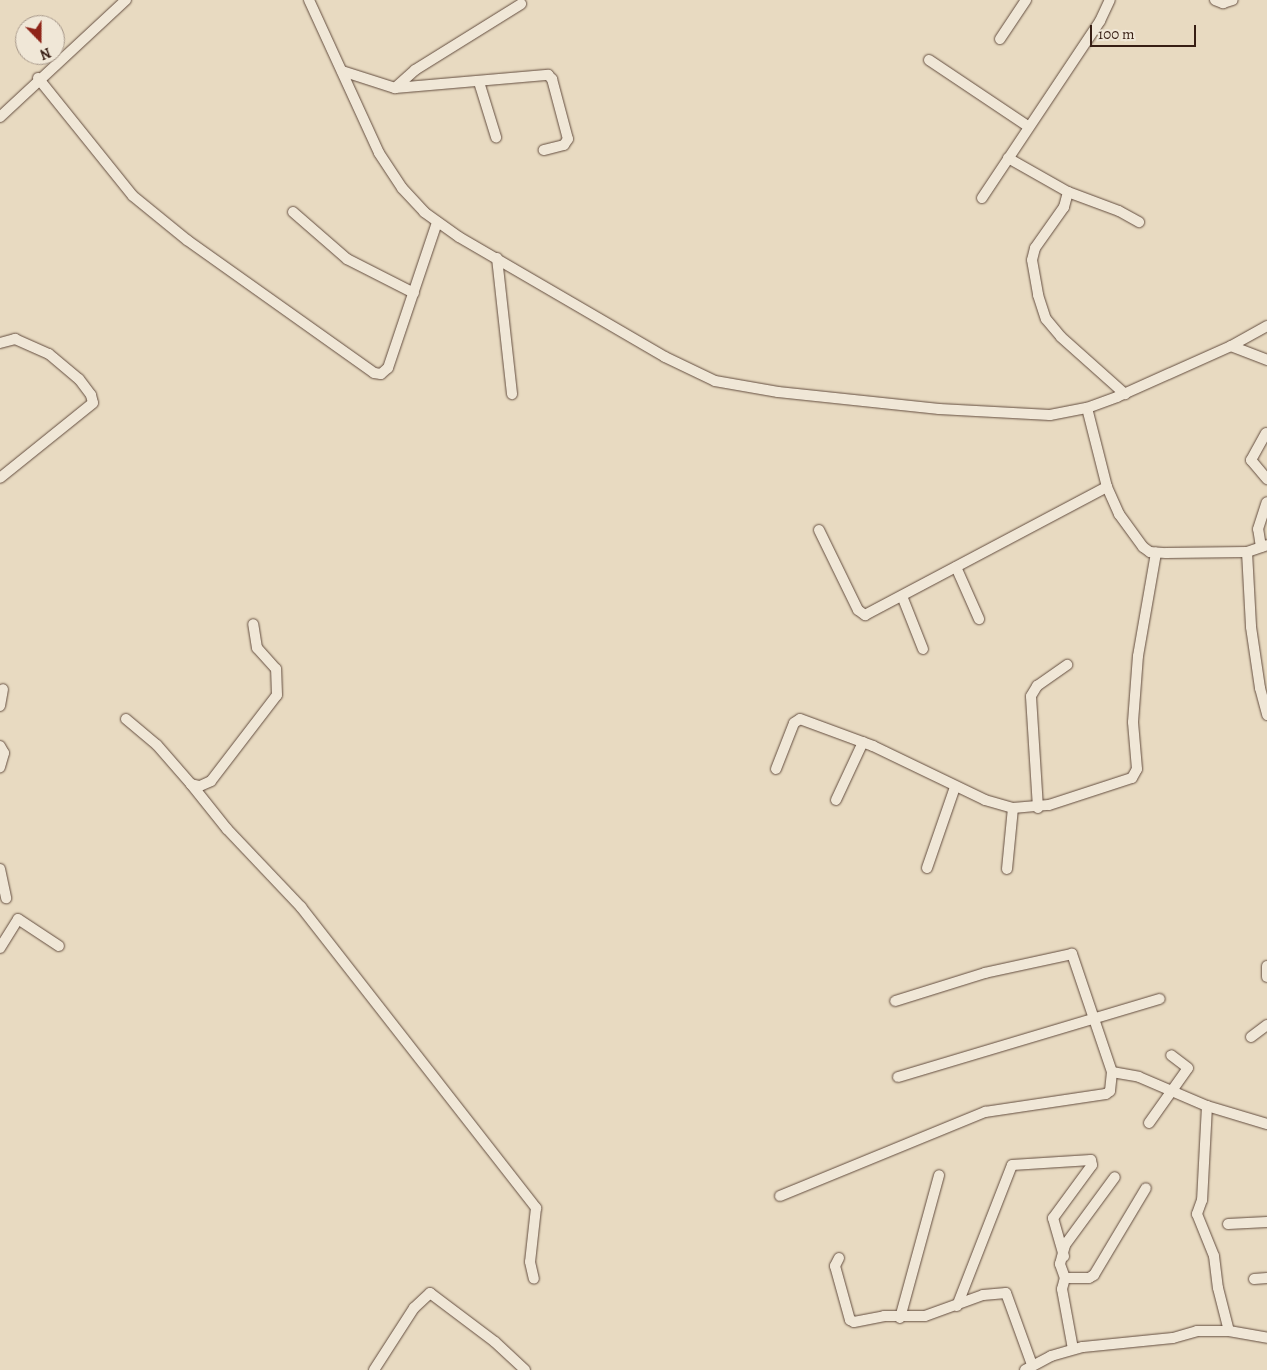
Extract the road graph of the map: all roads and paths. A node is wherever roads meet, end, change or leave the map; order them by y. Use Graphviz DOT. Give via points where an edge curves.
graph roads {
  1 [pos="126,0"];
  2 [pos="309,0"];
  3 [pos="1026,0"];
  4 [pos="1215,0"];
  5 [pos="1233,0"];
  6 [pos="1106,2"];
  7 [pos="521,4"];
  8 [pos="1000,39"];
  9 [pos="929,60"];
  10 [pos="342,71"];
  11 [pos="38,78"];
  12 [pos="479,82"];
  13 [pos="395,88"];
  14 [pos="0,117"];
  15 [pos="1029,127"];
  16 [pos="496,138"];
  17 [pos="544,150"];
  18 [pos="1008,158"];
  19 [pos="1068,192"];
  20 [pos="982,198"];
  21 [pos="292,212"];
  22 [pos="437,222"];
  23 [pos="1139,222"];
  24 [pos="497,258"];
  25 [pos="414,293"];
  26 [pos="1267,326"];
  27 [pos="0,343"];
  28 [pos="1231,346"];
  29 [pos="1267,360"];
  30 [pos="512,394"];
  31 [pos="1125,394"];
  32 [pos="1087,408"];
  33 [pos="1266,433"];
  34 [pos="0,478"];
  35 [pos="1267,479"];
  36 [pos="1107,487"];
  37 [pos="1267,502"];
  38 [pos="819,530"];
  39 [pos="1264,546"];
  40 [pos="1247,552"];
  41 [pos="1156,553"];
  42 [pos="956,567"];
  43 [pos="902,596"];
  44 [pos="979,619"];
  45 [pos="253,624"];
  46 [pos="923,649"];
  47 [pos="1067,665"];
  48 [pos="1263,679"];
  49 [pos="3,690"];
  50 [pos="0,706"];
  51 [pos="1267,715"];
  52 [pos="126,719"];
  53 [pos="863,742"];
  54 [pos="0,746"];
  55 [pos="0,767"];
  56 [pos="776,769"];
  57 [pos="191,784"];
  58 [pos="955,786"];
  59 [pos="836,800"];
  60 [pos="1012,808"];
  61 [pos="1038,808"];
  62 [pos="927,868"];
  63 [pos="0,869"];
  64 [pos="1007,869"];
  65 [pos="6,898"];
  66 [pos="59,946"];
  67 [pos="0,948"];
  68 [pos="1267,966"];
  69 [pos="1267,977"];
  70 [pos="1160,999"];
  71 [pos="895,1001"];
  72 [pos="1095,1019"];
  73 [pos="1267,1025"];
  74 [pos="1251,1037"];
  75 [pos="1171,1055"];
  76 [pos="1112,1072"];
  77 [pos="898,1076"];
  78 [pos="1174,1091"];
  79 [pos="1207,1106"];
  80 [pos="1149,1123"];
  81 [pos="1267,1124"];
  82 [pos="939,1175"];
  83 [pos="1115,1176"];
  84 [pos="1146,1188"];
  85 [pos="780,1196"];
  86 [pos="1267,1222"];
  87 [pos="1228,1224"];
  88 [pos="1064,1256"];
  89 [pos="839,1258"];
  90 [pos="534,1278"];
  91 [pos="1065,1278"];
  92 [pos="1267,1278"];
  93 [pos="1254,1279"];
  94 [pos="957,1306"];
  95 [pos="900,1318"];
  96 [pos="1229,1331"];
  97 [pos="1267,1338"];
  98 [pos="1073,1350"];
  99 [pos="1028,1367"];
  100 [pos="374,1370"];
  101 [pos="525,1370"];
  1 -- 11 [label="street"];
  2 -- 10 [label="street"];
  3 -- 8 [label="street"];
  4 -- 5 [label="street" via="1223,3"];
  6 -- 15 [label="street" via="1100,21"];
  7 -- 13 [label="street" via="415,70"];
  9 -- 15 [label="street"];
  10 -- 13 [label="street"];
  10 -- 22 [label="street" via="392,174 413,201"];
  11 -- 14 [label="street"];
  11 -- 25 [label="street" via="133,196 187,240 374,373 382,374 388,368"];
  12 -- 13 [label="street"];
  12 -- 16 [label="street"];
  12 -- 17 [label="street" via="543,75 552,79 567,141"];
  15 -- 18 [label="street"];
  18 -- 19 [label="street"];
  18 -- 20 [label="street"];
  19 -- 23 [label="street" via="1119,210"];
  19 -- 31 [label="street" via="1064,207 1035,248 1032,260 1038,295 1046,319 1061,337"];
  21 -- 25 [label="street" via="346,260"];
  22 -- 24 [label="street"];
  22 -- 25 [label="street"];
  24 -- 30 [label="street"];
  24 -- 32 [label="street" via="673,362 732,385 1017,416"];
  26 -- 28 [label="street"];
  27 -- 34 [label="street" via="15,339 49,354 79,379 92,395 93,403"];
  28 -- 29 [label="street"];
  28 -- 31 [label="street"];
  31 -- 32 [label="street"];
  32 -- 36 [label="street"];
  33 -- 35 [label="street" via="1251,460"];
  36 -- 41 [label="street" via="1132,533 1143,546"];
  36 -- 42 [label="street"];
  37 -- 39 [label="street" via="1258,529"];
  38 -- 43 [label="street" via="862,614"];
  39 -- 40 [label="street"];
  40 -- 41 [label="street"];
  40 -- 48 [label="street" via="1248,600"];
  41 -- 61 [label="street" via="1138,656 1133,722 1135,776 1109,788"];
  42 -- 43 [label="street"];
  42 -- 44 [label="street"];
  43 -- 46 [label="street"];
  45 -- 57 [label="street" via="257,648 276,669 277,695 221,771 200,786"];
  47 -- 61 [label="street" via="1037,686 1031,696"];
  48 -- 51 [label="street"];
  49 -- 50 [label="street"];
  52 -- 57 [label="street" via="157,745"];
  53 -- 56 [label="street" via="798,719"];
  53 -- 58 [label="street"];
  53 -- 59 [label="street"];
  54 -- 55 [label="street" via="4,753"];
  57 -- 90 [label="street" via="227,829 301,907 536,1208 530,1262"];
  58 -- 60 [label="street"];
  58 -- 62 [label="street"];
  60 -- 61 [label="street"];
  60 -- 64 [label="street"];
  63 -- 65 [label="street"];
  66 -- 67 [label="street" via="18,919"];
  68 -- 69 [label="street"];
  70 -- 72 [label="street"];
  71 -- 72 [label="street" via="985,973 1068,953 1075,957"];
  72 -- 76 [label="street"];
  72 -- 77 [label="street"];
  73 -- 74 [label="street"];
  75 -- 78 [label="street" via="1188,1068"];
  76 -- 78 [label="street" via="1139,1077"];
  76 -- 85 [label="street" via="1110,1091 1106,1094 985,1112"];
  78 -- 79 [label="street"];
  78 -- 80 [label="street"];
  79 -- 81 [label="street"];
  79 -- 96 [label="street" via="1202,1200 1197,1214 1214,1256"];
  82 -- 95 [label="street"];
  83 -- 88 [label="street" via="1065,1245"];
  84 -- 91 [label="street" via="1094,1275"];
  86 -- 87 [label="street"];
  88 -- 91 [label="street" via="1060,1264"];
  88 -- 94 [label="street" via="1053,1218 1092,1165 1091,1160 1012,1165"];
  89 -- 95 [label="street" via="835,1266 850,1321 884,1316"];
  91 -- 98 [label="street" via="1062,1289"];
  92 -- 93 [label="street"];
  94 -- 95 [label="street" via="929,1315"];
  94 -- 99 [label="street" via="983,1295 1006,1293"];
  96 -- 97 [label="street"];
  96 -- 98 [label="street" via="1208,1330 1173,1338"];
  98 -- 99 [label="street"];
  100 -- 101 [label="street" via="414,1308 430,1293 495,1342"];
}
